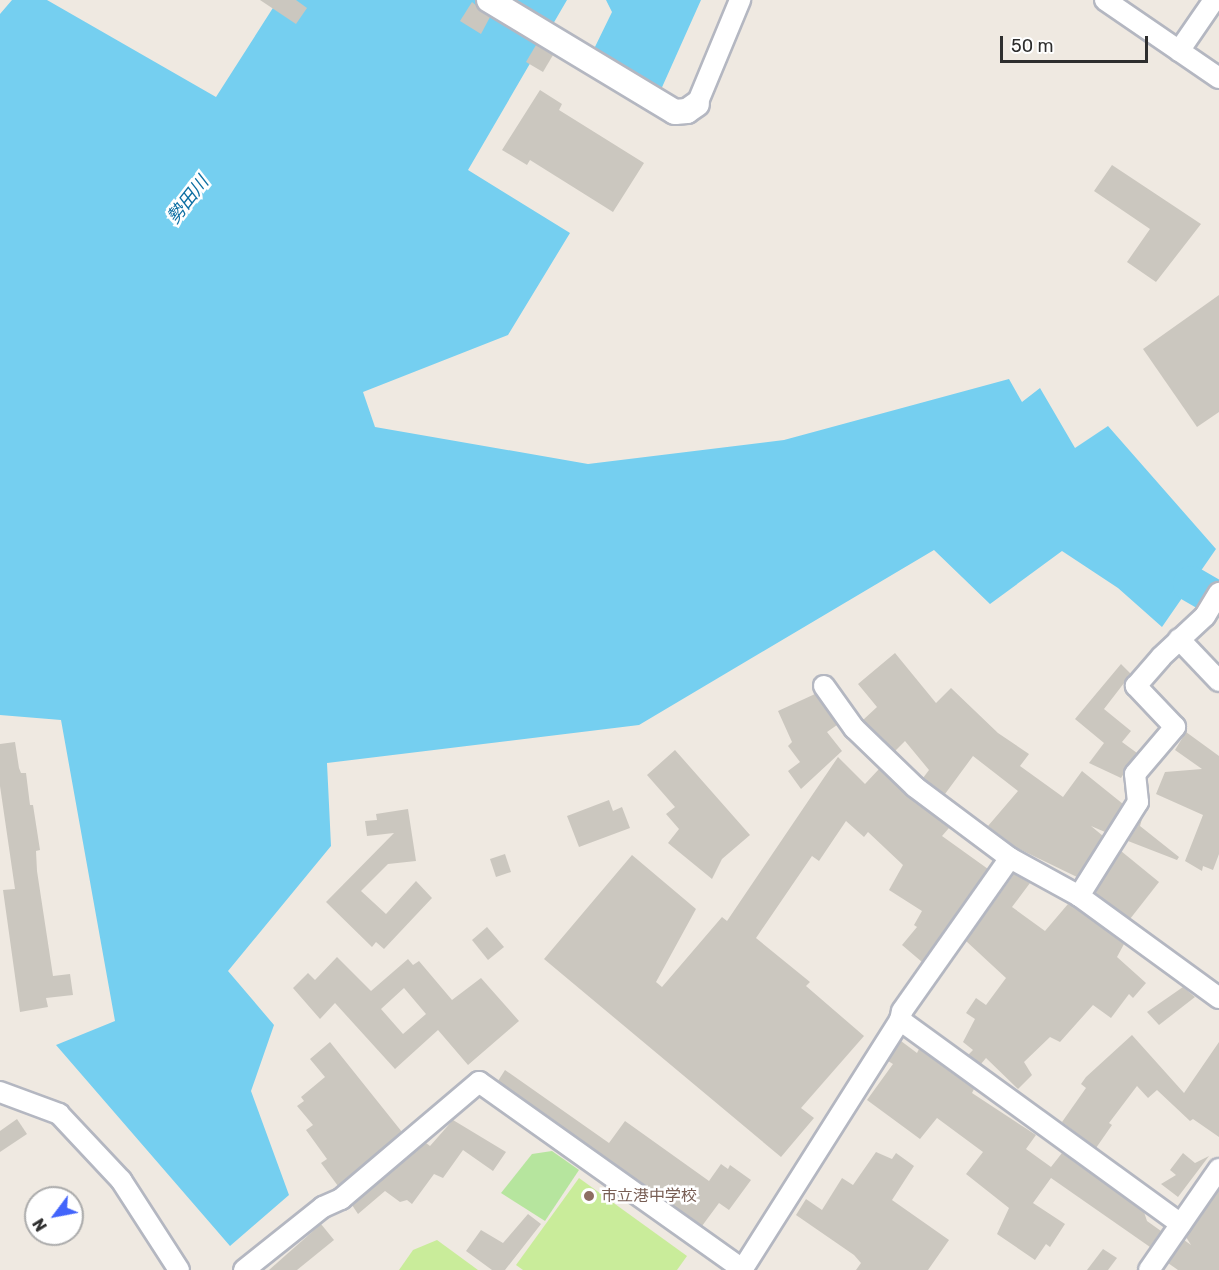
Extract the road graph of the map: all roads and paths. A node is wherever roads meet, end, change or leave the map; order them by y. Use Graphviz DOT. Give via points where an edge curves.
graph roads {
  1 [pos="489,0"];
  2 [pos="740,0"];
  3 [pos="1105,0"];
  4 [pos="1214,0"];
  5 [pos="1179,51"];
  6 [pos="1219,78"];
  7 [pos="697,104"];
  8 [pos="1219,593"];
  9 [pos="1179,639"];
  10 [pos="1219,681"];
  11 [pos="824,686"];
  12 [pos="1010,858"];
  13 [pos="1079,896"];
  14 [pos="1219,998"];
  15 [pos="900,1020"];
  16 [pos="0,1092"];
  17 [pos="1219,1168"];
  18 [pos="1181,1224"];
  19 [pos="179,1270"];
  20 [pos="244,1270"];
  21 [pos="742,1270"];
  22 [pos="1149,1270"];
  1 -- 7 [label="street" via="675,112 687,111"];
  2 -- 7 [label="street"];
  3 -- 5 [label="street"];
  4 -- 5 [label="street"];
  5 -- 6 [label="street"];
  8 -- 9 [label="street" via="1205,616"];
  9 -- 10 [label="street"];
  9 -- 13 [label="street" via="1136,686 1175,727 1135,774 1138,802"];
  11 -- 12 [label="street" via="854,728 893,768"];
  12 -- 13 [label="street"];
  12 -- 15 [label="street" via="902,1011"];
  13 -- 14 [label="street"];
  15 -- 18 [label="street"];
  15 -- 21 [label="street"];
  16 -- 19 [label="street" via="59,1114 121,1180"];
  17 -- 18 [label="street"];
  18 -- 22 [label="street"];
  20 -- 21 [label="street" via="340,1199 479,1082"];
}
